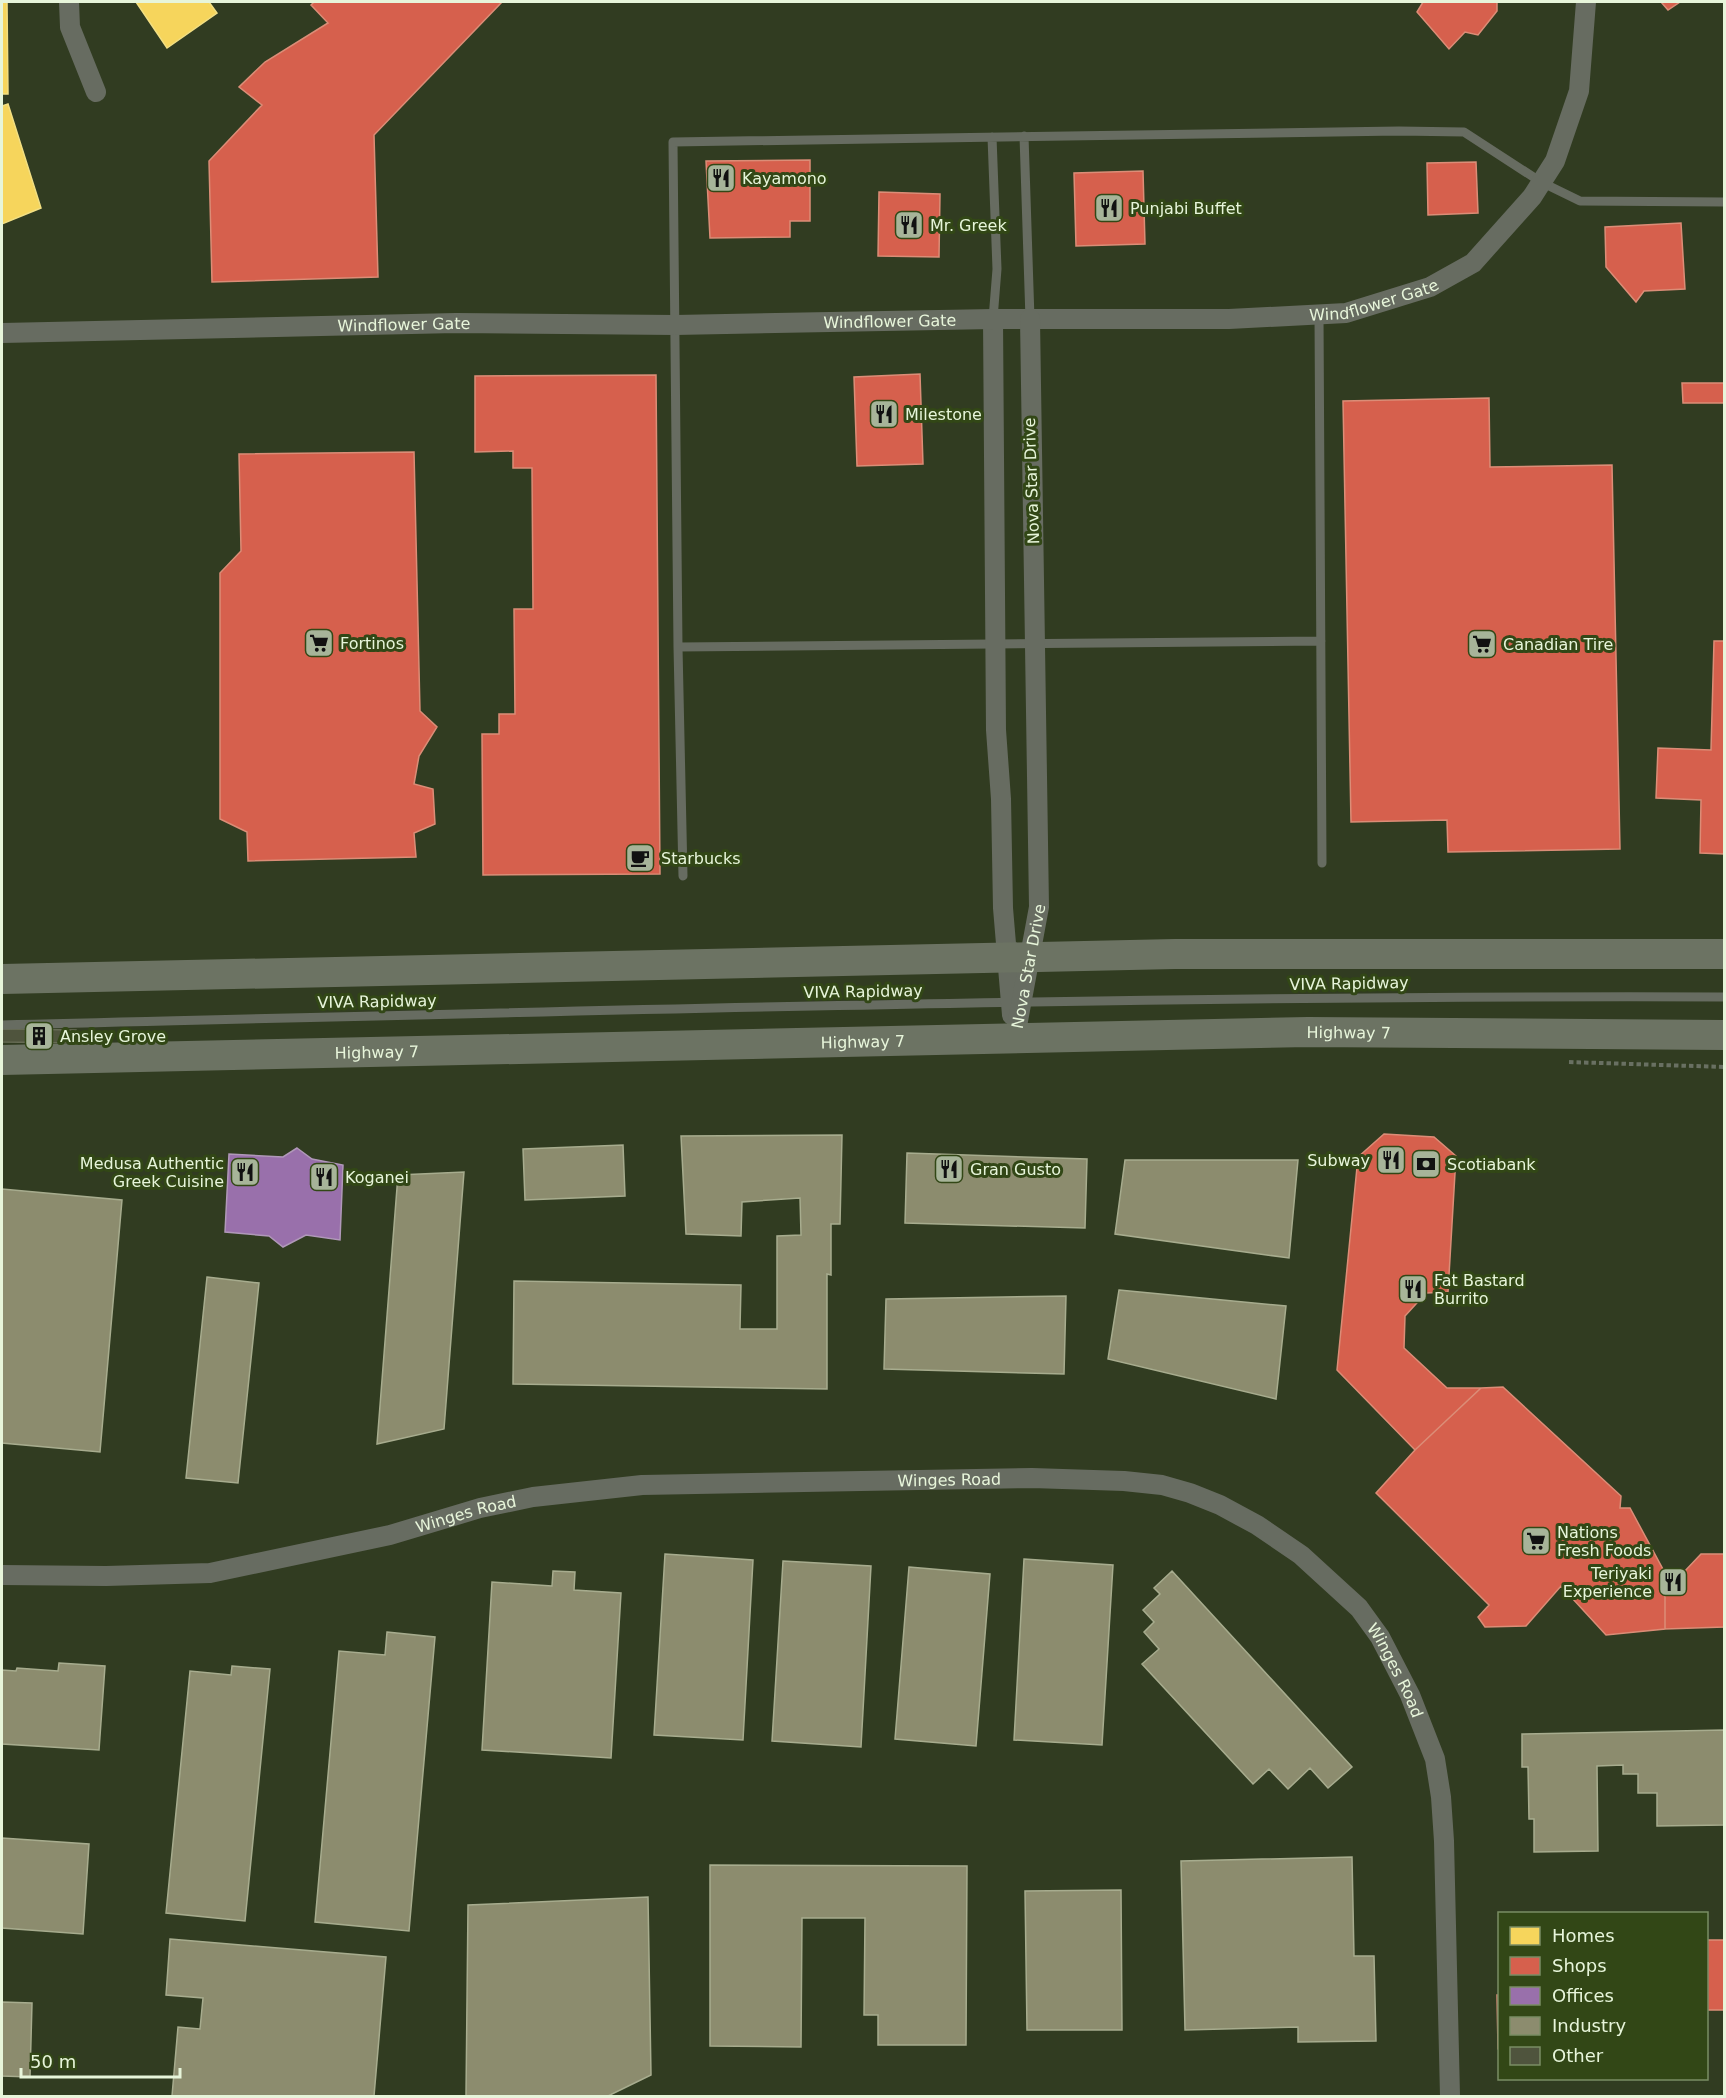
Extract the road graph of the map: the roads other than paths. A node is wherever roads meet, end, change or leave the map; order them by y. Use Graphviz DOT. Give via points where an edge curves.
graph roads {
  1 [pos="69,2"];
  2 [pos="1586,2"];
  3 [pos="96,92"];
  4 [pos="1024,136"];
  5 [pos="992,137"];
  6 [pos="1541,183"];
  7 [pos="1725,202"];
  8 [pos="1319,315"];
  9 [pos="993,319"];
  10 [pos="1030,319"];
  11 [pos="675,325"];
  12 [pos="2,333"];
  13 [pos="1322,641"];
  14 [pos="995,644"];
  15 [pos="1036,644"];
  16 [pos="678,647"];
  17 [pos="1322,863"];
  18 [pos="683,876"];
  19 [pos="1725,954"];
  20 [pos="1018,957"];
  21 [pos="2,979"];
  22 [pos="1725,997"];
  23 [pos="1016,1002"];
  24 [pos="2,1025"];
  25 [pos="1725,1035"];
  26 [pos="1015,1037"];
  27 [pos="2,1060"];
  28 [pos="2,1575"];
  29 [pos="1450,2097"];
  1 -- 3 [label="street" via="70,27"];
  2 -- 6 [label="street, Windflower Gate" via="1579,91 1555,161"];
  4 -- 5 [label="lane"];
  4 -- 6 [label="lane" via="1464,132"];
  4 -- 10 [label="lane"];
  5 -- 9 [label="lane" via="997,270"];
  5 -- 11 [label="lane" via="673,142"];
  6 -- 7 [label="lane" via="1580,201"];
  6 -- 8 [label="street, Windflower Gate" via="1473,263 1430,287 1393,300 1346,313"];
  8 -- 10 [label="street, Windflower Gate"];
  8 -- 13 [label="lane"];
  9 -- 10 [label="street, Windflower Gate"];
  9 -- 11 [label="street, Windflower Gate"];
  9 -- 14 [label="street, Nova Star Drive"];
  10 -- 15 [label="street, Nova Star Drive"];
  11 -- 12 [label="street, Windflower Gate" via="456,322"];
  11 -- 16 [label="lane"];
  13 -- 15 [label="lane"];
  13 -- 17 [label="lane"];
  14 -- 15 [label="lane"];
  14 -- 16 [label="lane"];
  14 -- 20 [label="street, Nova Star Drive" via="996,730"];
  15 -- 20 [label="street, Nova Star Drive" via="1039,907"];
  16 -- 18 [label="lane"];
  19 -- 20 [label="main road" via="1317,952"];
  20 -- 21 [label="main road"];
  20 -- 23 [label="street, Nova Star Drive"];
  22 -- 23 [label="lane, VIVA Rapidway"];
  23 -- 24 [label="lane, VIVA Rapidway"];
  23 -- 26 [label="street, Nova Star Drive"];
  25 -- 26 [label="main road, Highway 7" via="1308,1032"];
  26 -- 27 [label="main road, Highway 7"];
  28 -- 29 [label="street, Winges Road" via="210,1573 390,1535 533,1497 642,1485 1032,1478 1124,1481 1190,1493 1220,1505 1301,1555 1359,1608 1380,1637 1410,1695 1435,1759 1441,1797"];
}
